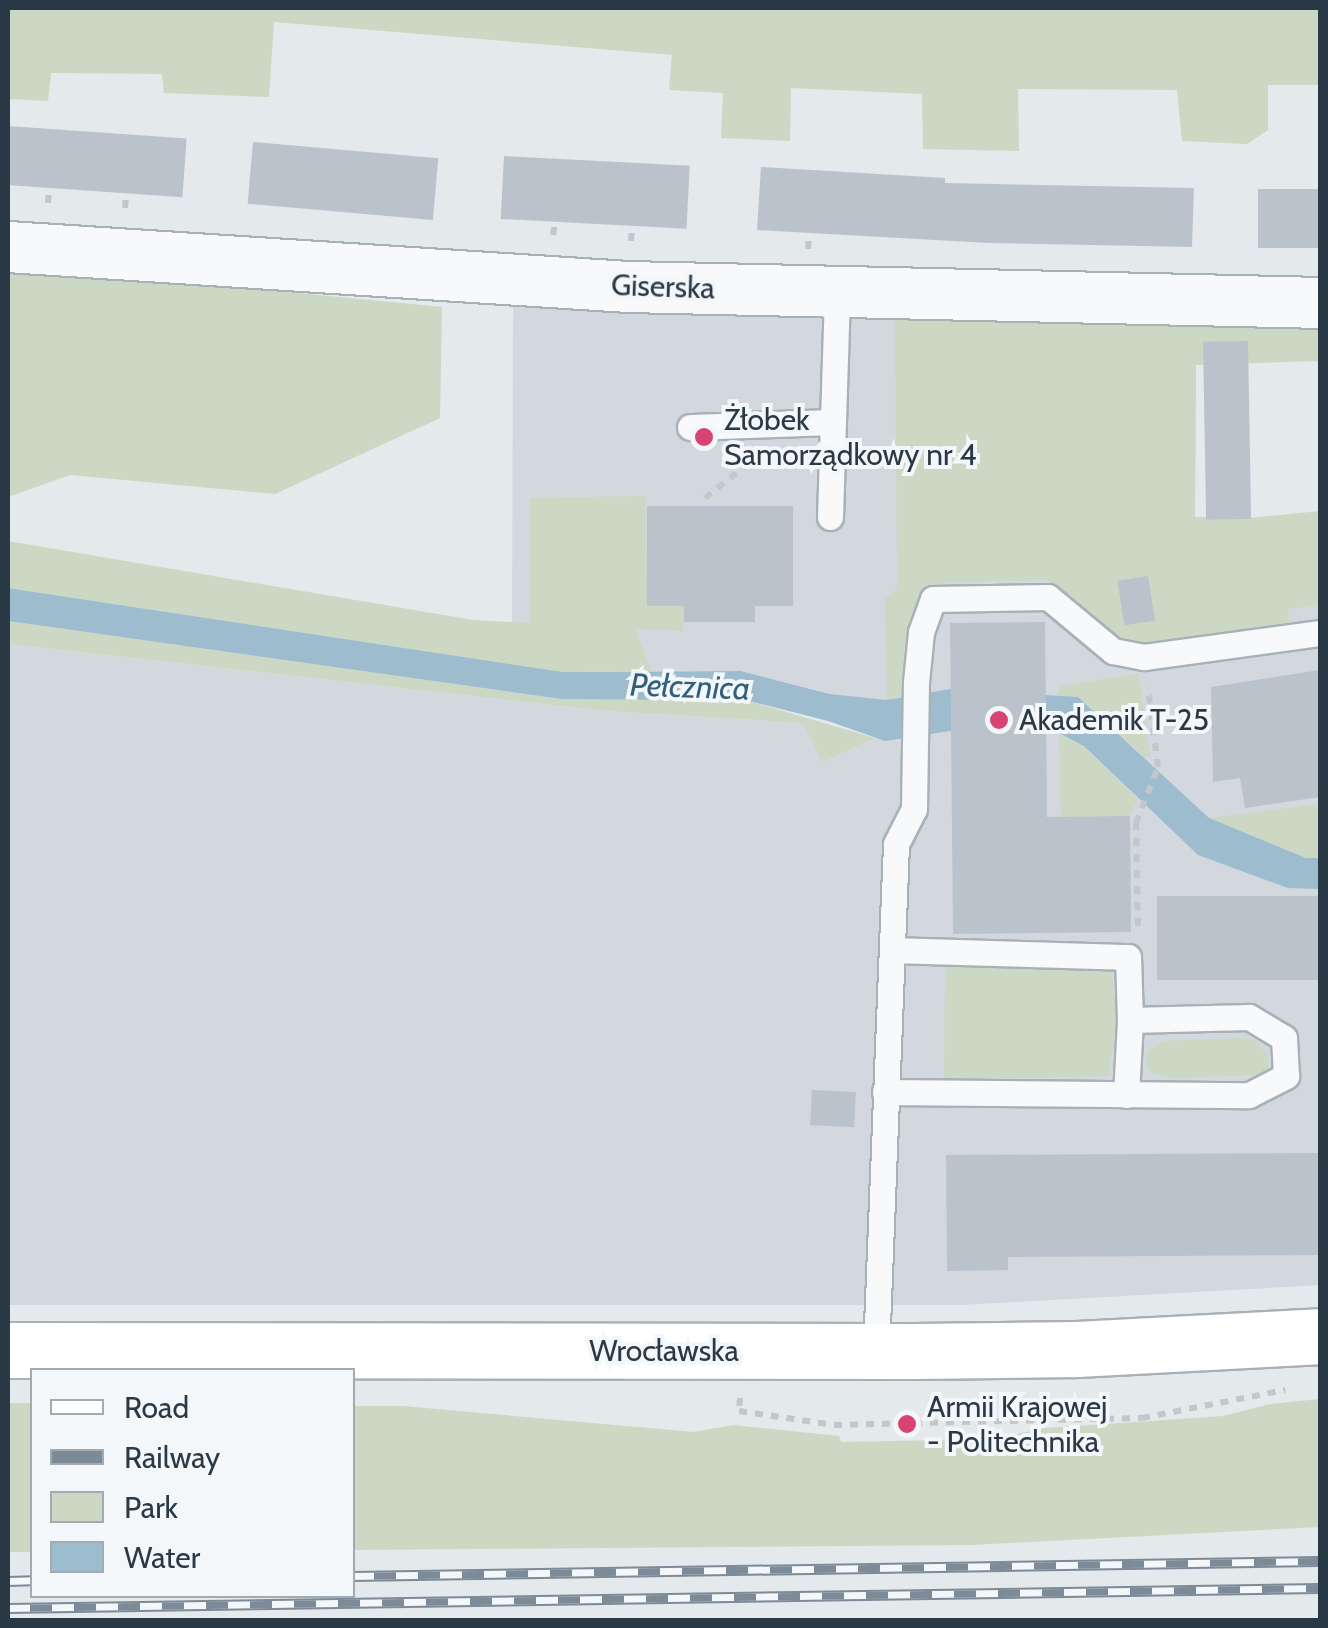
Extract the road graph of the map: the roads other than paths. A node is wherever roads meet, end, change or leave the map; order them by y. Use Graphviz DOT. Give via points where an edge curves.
graph roads {
  1 [pos="8,247"];
  2 [pos="836,292"];
  3 [pos="1320,302"];
  4 [pos="833,422"];
  5 [pos="690,426"];
  6 [pos="830,517"];
  7 [pos="1320,633"];
  8 [pos="895,950"];
  9 [pos="1130,1020"];
  10 [pos="885,1092"];
  11 [pos="1126,1095"];
  12 [pos="1320,1336"];
  13 [pos="8,1350"];
  14 [pos="876,1351"];
  1 -- 2 [label="street, Giserska" via="628,287"];
  2 -- 3 [label="street, Giserska"];
  2 -- 4 [label="lane"];
  4 -- 5 [label="lane"];
  4 -- 6 [label="lane"];
  7 -- 8 [label="lane" via="1144,658 1113,652 1048,597 933,599 921,632 916,682 914,809 896,844"];
  8 -- 9 [label="lane" via="1128,957"];
  8 -- 10 [label="lane"];
  9 -- 11 [label="lane"];
  9 -- 11 [label="lane" via="1249,1017 1284,1038 1286,1076 1250,1095"];
  10 -- 11 [label="lane"];
  10 -- 14 [label="lane"];
  12 -- 14 [label="main road, Wrocławska"];
  13 -- 14 [label="main road, Wrocławska"];
}
